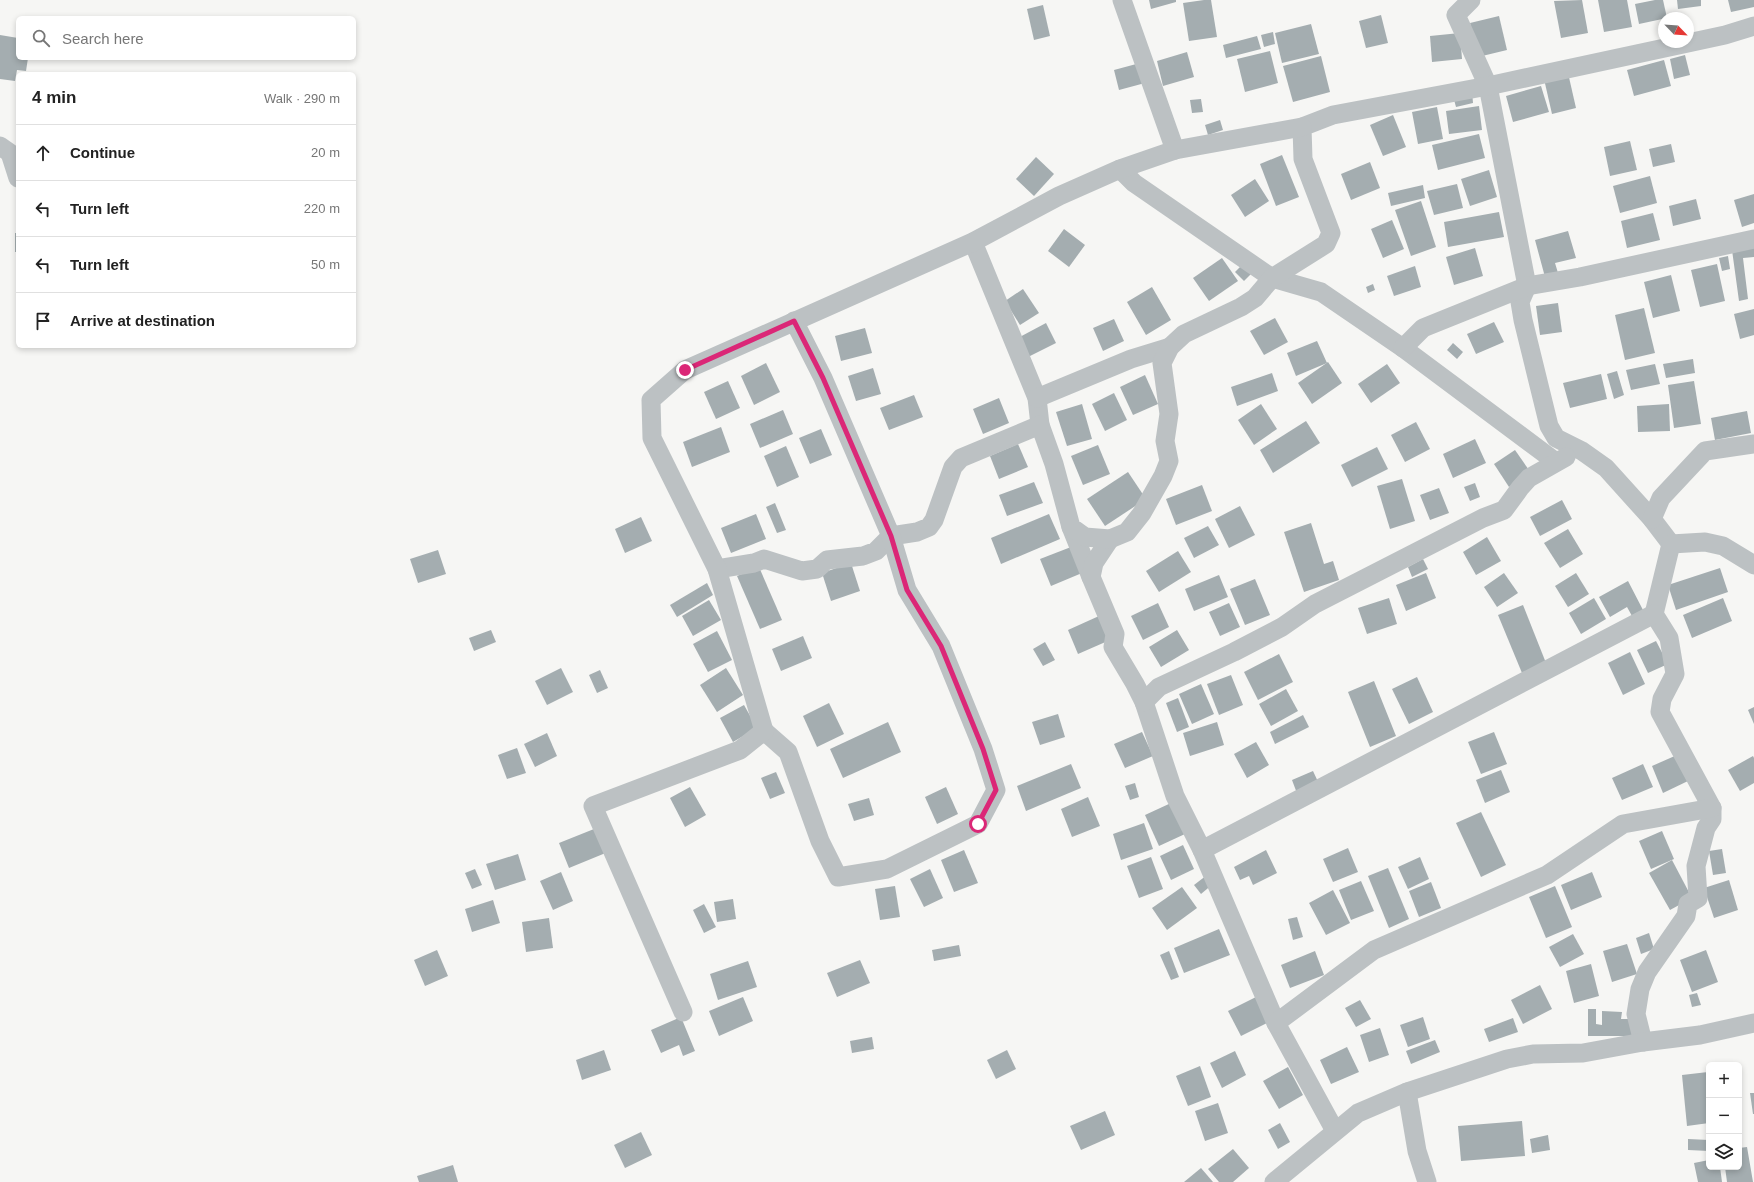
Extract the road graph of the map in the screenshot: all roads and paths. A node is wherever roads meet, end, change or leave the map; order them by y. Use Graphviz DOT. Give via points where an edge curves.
graph roads {
  1 [pos="1122,0"];
  2 [pos="1471,0"];
  3 [pos="1754,26"];
  4 [pos="1488,86"];
  5 [pos="1302,127"];
  6 [pos="0,146"];
  7 [pos="1175,150"];
  8 [pos="1120,169"];
  9 [pos="16,172"];
  10 [pos="1754,239"];
  11 [pos="973,242"];
  12 [pos="1272,278"];
  13 [pos="1527,286"];
  14 [pos="794,321"];
  15 [pos="1170,347"];
  16 [pos="1403,348"];
  17 [pos="1037,398"];
  18 [pos="1040,425"];
  19 [pos="1556,438"];
  20 [pos="1754,444"];
  21 [pos="1582,451"];
  22 [pos="1556,462"];
  23 [pos="1628,491"];
  24 [pos="1661,498"];
  25 [pos="1652,520"];
  26 [pos="1071,526"];
  27 [pos="891,536"];
  28 [pos="1110,539"];
  29 [pos="1671,544"];
  30 [pos="1754,565"];
  31 [pos="717,569"];
  32 [pos="1091,576"];
  33 [pos="1654,614"];
  34 [pos="1144,702"];
  35 [pos="764,731"];
  36 [pos="1712,808"];
  37 [pos="1202,850"];
  38 [pos="683,1012"];
  39 [pos="1754,1023"];
  40 [pos="1276,1024"];
  41 [pos="1643,1042"];
  42 [pos="1407,1092"];
  43 [pos="1335,1131"];
  44 [pos="1274,1182"];
  45 [pos="1427,1182"];
  1 -- 7 [label="street"];
  2 -- 4 [label="street" via="1456,15"];
  3 -- 4 [label="street" via="1725,35"];
  4 -- 5 [label="street" via="1333,115"];
  4 -- 13 [label="street"];
  5 -- 7 [label="street"];
  5 -- 12 [label="street" via="1303,159 1331,233 1326,244"];
  6 -- 9 [label="street" via="10,153"];
  7 -- 8 [label="street"];
  8 -- 11 [label="street" via="1059,196"];
  8 -- 12 [label="street" via="1134,183"];
  10 -- 13 [label="street"];
  11 -- 14 [label="street"];
  11 -- 17 [label="street"];
  12 -- 15 [label="street" via="1255,298 1184,334"];
  12 -- 16 [label="street" via="1321,292"];
  13 -- 16 [label="street" via="1423,328"];
  13 -- 19 [label="street" via="1520,302 1523,320 1549,426"];
  14 -- 27 [label="street" via="823,378"];
  14 -- 31 [label="street" via="685,370 651,400 652,438"];
  15 -- 17 [label="street"];
  15 -- 28 [label="street" via="1162,363 1169,414 1165,441 1169,460 1163,476 1142,512 1127,532"];
  16 -- 22 [label="street"];
  17 -- 18 [label="street"];
  18 -- 26 [label="street"];
  18 -- 27 [label="street" via="961,458 953,467 930,527"];
  19 -- 21 [label="street"];
  19 -- 22 [label="street"];
  20 -- 24 [label="street" via="1705,451"];
  21 -- 22 [label="street"];
  21 -- 23 [label="street" via="1606,468"];
  22 -- 34 [label="street" via="1529,478 1504,510 1483,518 1315,604 1282,627 1234,652 1159,687"];
  23 -- 24 [label="street"];
  23 -- 25 [label="street"];
  24 -- 25 [label="street"];
  25 -- 29 [label="street"];
  26 -- 28 [label="street" via="1085,536"];
  26 -- 32 [label="street"];
  27 -- 31 [label="street" via="876,551 863,556 827,560 817,569 802,571 764,559"];
  27 -- 35 [label="street" via="907,590 941,646 983,749 996,790 978,824 887,869 838,877 820,840 788,752"];
  28 -- 32 [label="street" via="1094,563"];
  29 -- 30 [label="street" via="1705,542 1723,546"];
  29 -- 33 [label="street"];
  31 -- 35 [label="street"];
  32 -- 34 [label="street" via="1115,634 1113,647"];
  33 -- 36 [label="street" via="1669,638 1675,674 1662,699 1660,712"];
  33 -- 37 [label="street"];
  34 -- 37 [label="street" via="1175,796"];
  35 -- 38 [label="street" via="740,750 593,806"];
  36 -- 40 [label="street" via="1623,824 1547,875 1374,950"];
  36 -- 41 [label="street" via="1712,819 1706,828 1696,866 1698,898 1688,904 1686,916 1647,972 1640,989 1636,1014"];
  37 -- 40 [label="street"];
  39 -- 41 [label="street" via="1700,1035"];
  40 -- 43 [label="street"];
  41 -- 42 [label="street" via="1583,1053 1533,1054 1507,1059"];
  42 -- 43 [label="street" via="1358,1113"];
  42 -- 45 [label="street" via="1417,1150"];
  43 -- 44 [label="street"];
}
